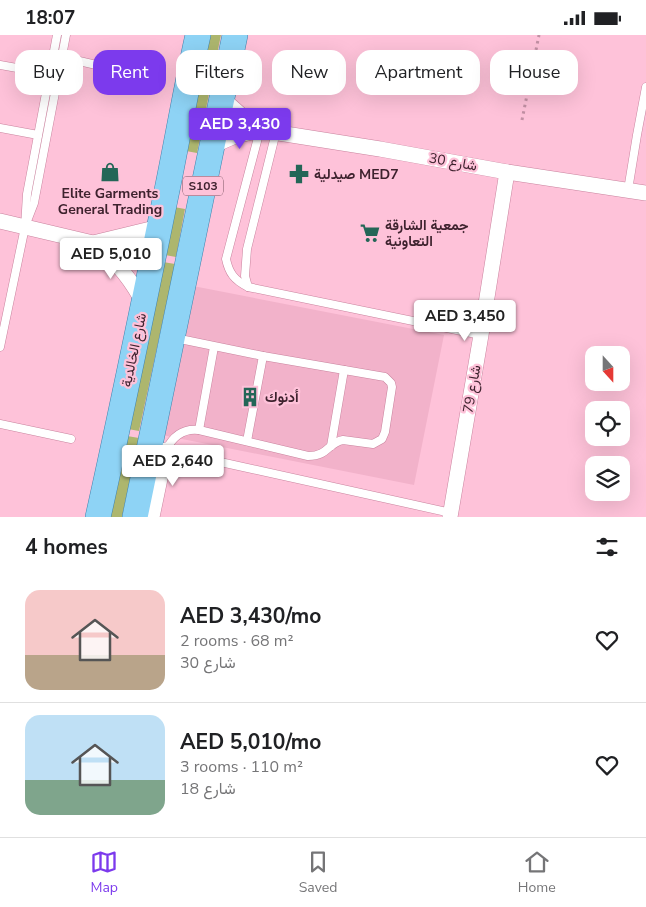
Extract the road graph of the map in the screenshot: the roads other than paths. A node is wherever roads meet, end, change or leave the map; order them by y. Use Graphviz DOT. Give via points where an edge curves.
graph roads {
  1 [pos="57,35"];
  2 [pos="66,35"];
  3 [pos="198,35"];
  4 [pos="235,35"];
  5 [pos="54,50"];
  6 [pos="63,50"];
  7 [pos="0,65"];
  8 [pos="15,68"];
  9 [pos="646,87"];
  10 [pos="46,95"];
  11 [pos="55,95"];
  12 [pos="222,99"];
  13 [pos="0,128"];
  14 [pos="260,129"];
  15 [pos="276,132"];
  16 [pos="38,135"];
  17 [pos="212,146"];
  18 [pos="507,172"];
  19 [pos="628,190"];
  20 [pos="646,193"];
  21 [pos="0,221"];
  22 [pos="25,227"];
  23 [pos="159,227"];
  24 [pos="93,243"];
  25 [pos="248,287"];
  26 [pos="144,304"];
  27 [pos="481,335"];
  28 [pos="172,338"];
  29 [pos="0,347"];
  30 [pos="214,347"];
  31 [pos="263,357"];
  32 [pos="344,370"];
  33 [pos="0,424"];
  34 [pos="199,430"];
  35 [pos="71,439"];
  36 [pos="247,441"];
  37 [pos="331,445"];
  38 [pos="166,450"];
  39 [pos="450,515"];
  40 [pos="98,517"];
  41 [pos="135,517"];
  42 [pos="152,517"];
  1 -- 5 [label="lane"];
  2 -- 6 [label="lane"];
  3 -- 23 [label="main road, شارع الخالدية / S103"];
  4 -- 12 [label="main road, S103"];
  7 -- 8 [label="lane"];
  9 -- 19 [label="lane"];
  10 -- 16 [label="lane"];
  11 -- 22 [label="lane" via="34,203"];
  12 -- 14 [label="street, شارع 30"];
  12 -- 17 [label="main road, S103"];
  13 -- 16 [label="lane"];
  14 -- 15 [label="street, شارع 30"];
  14 -- 17 [label="street, شارع 30"];
  14 -- 25 [label="lane" via="226,259 234,277"];
  15 -- 18 [label="street, شارع 30"];
  15 -- 25 [label="lane" via="247,249 245,276"];
  16 -- 22 [label="lane" via="27,194"];
  17 -- 28 [label="main road, S103"];
  18 -- 19 [label="street, شارع 30"];
  18 -- 27 [label="street, شارع 79"];
  19 -- 20 [label="street, شارع 30"];
  21 -- 22 [label="street"];
  22 -- 24 [label="street"];
  22 -- 29 [label="lane"];
  23 -- 24 [label="street"];
  23 -- 26 [label="main road, شارع الخالدية / S103"];
  24 -- 26 [label="street" via="122,270"];
  25 -- 27 [label="lane"];
  26 -- 40 [label="main road, شارع الخالدية / S103"];
  27 -- 39 [label="street, شارع 79"];
  28 -- 30 [label="lane"];
  28 -- 41 [label="main road, S103"];
  30 -- 31 [label="lane"];
  30 -- 34 [label="lane"];
  31 -- 32 [label="lane"];
  31 -- 36 [label="lane"];
  32 -- 37 [label="lane"];
  32 -- 37 [label="lane" via="385,377 391,383 392,394 380,441 370,444 343,440"];
  33 -- 35 [label="lane"];
  34 -- 36 [label="lane"];
  34 -- 38 [label="lane" via="179,433"];
  36 -- 37 [label="lane" via="308,456 321,454"];
  38 -- 39 [label="lane"];
  38 -- 42 [label="street"];
}
